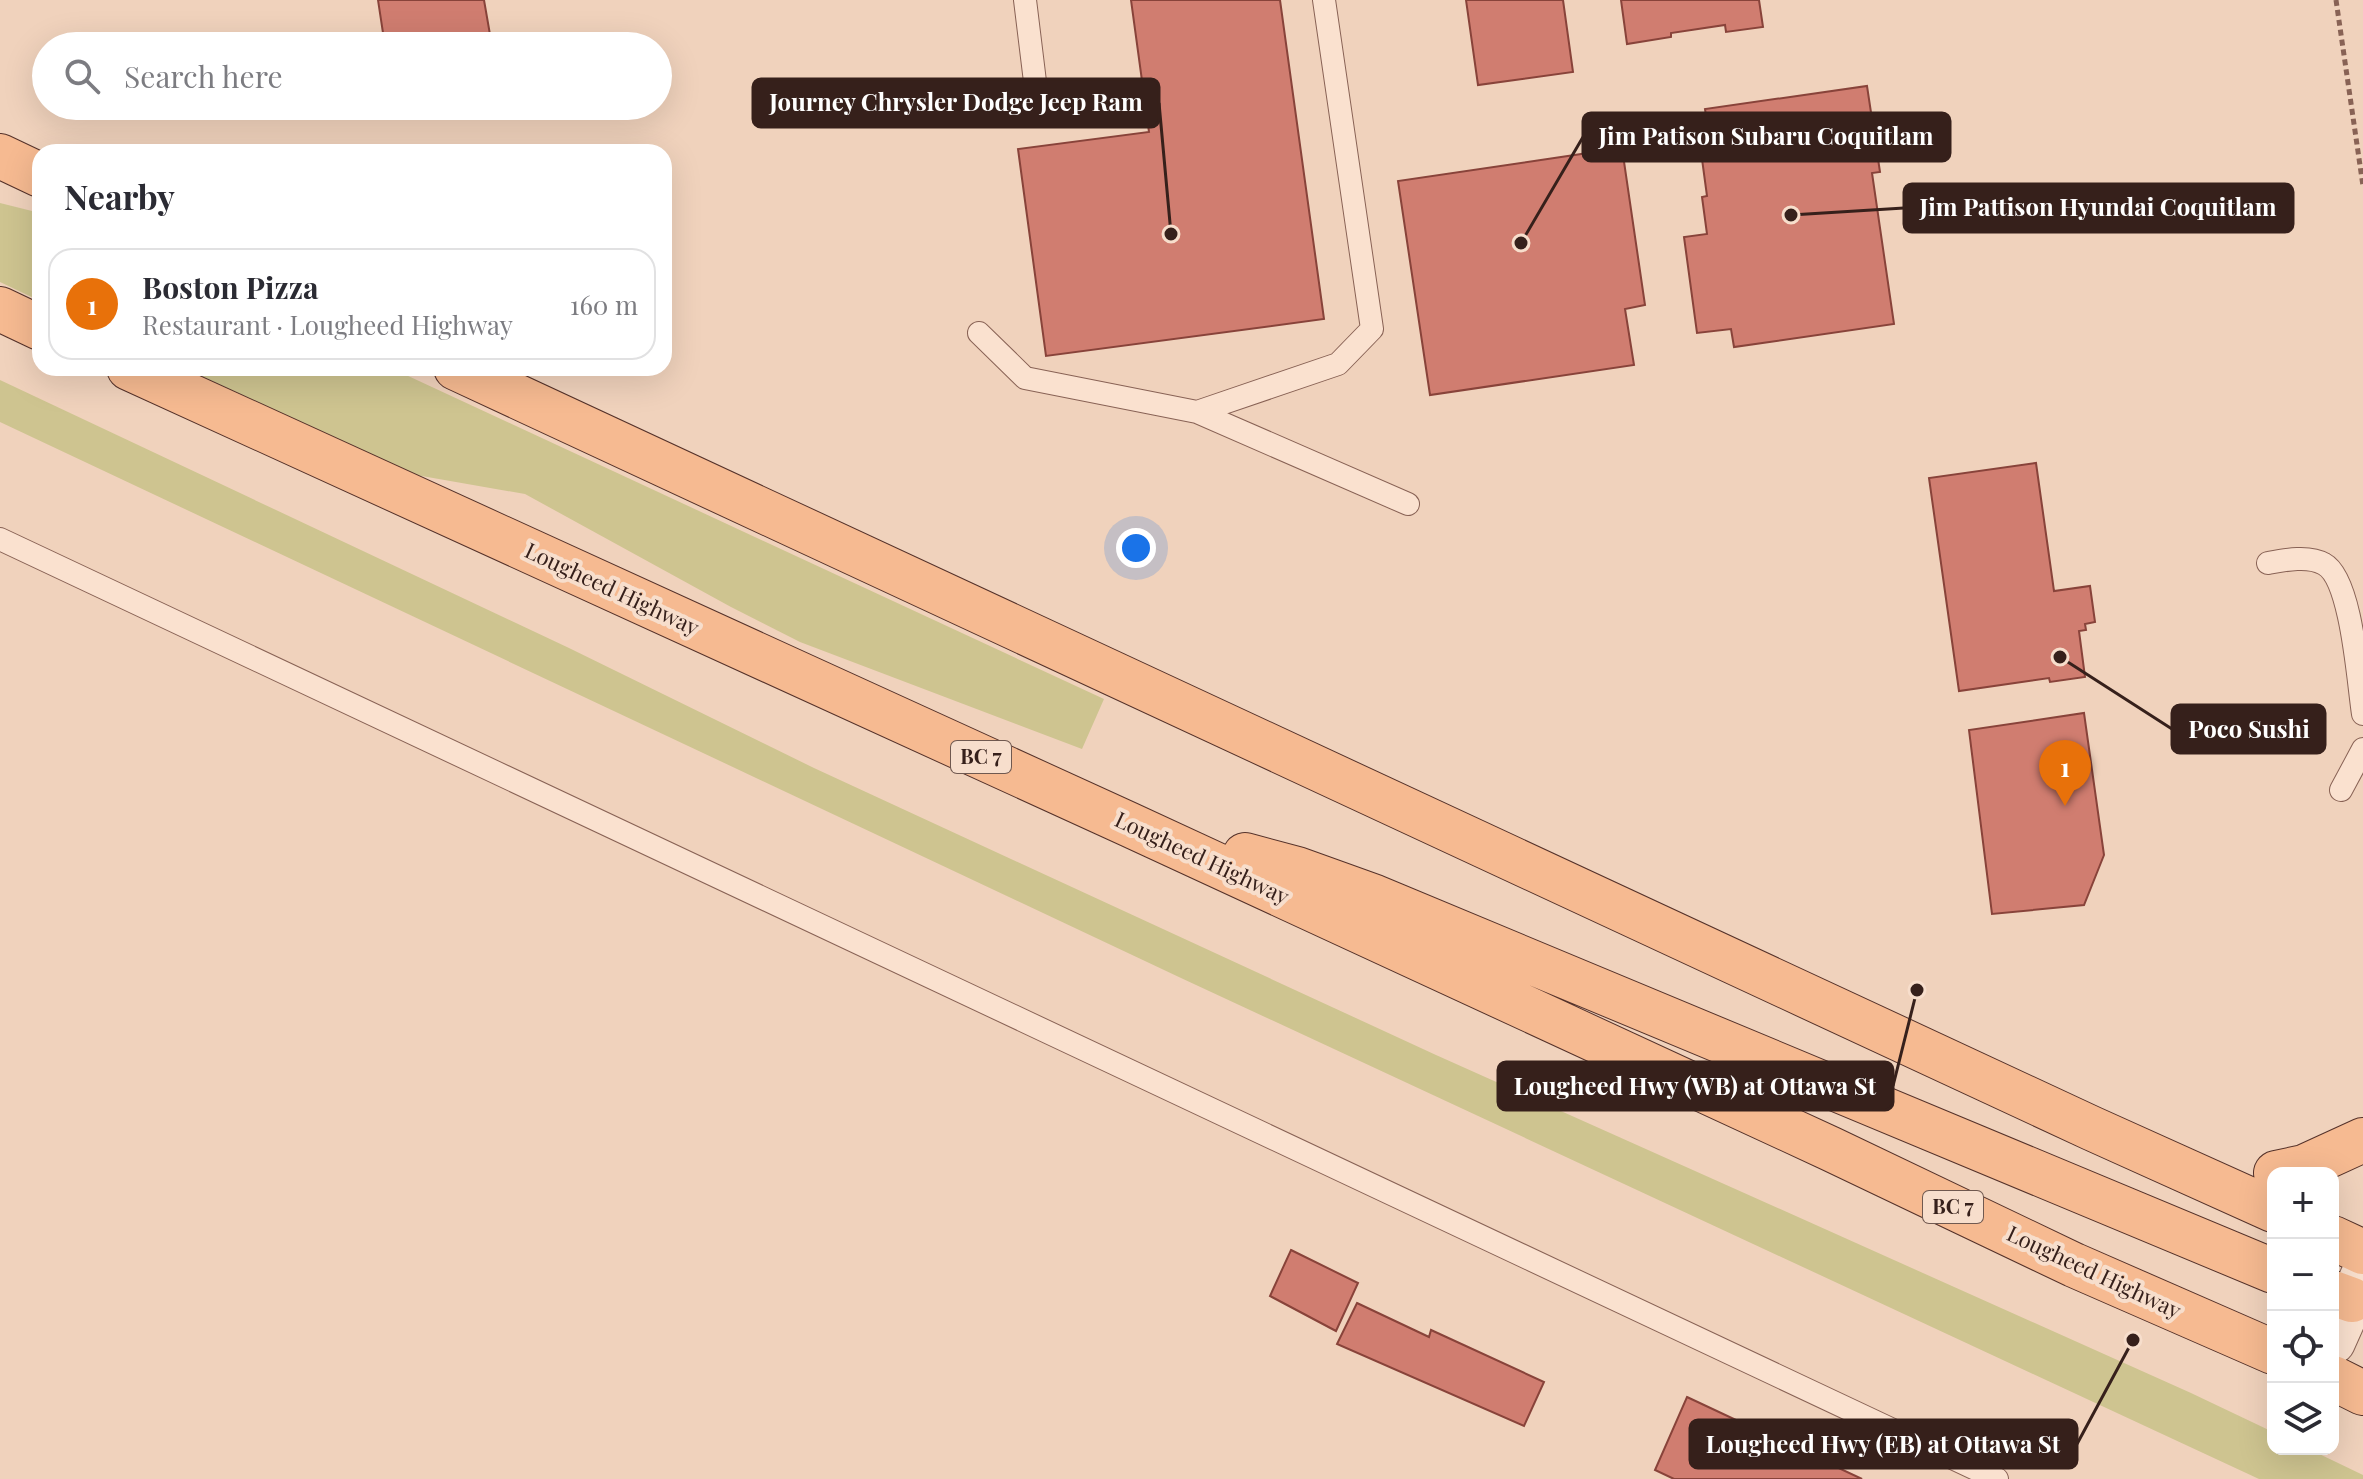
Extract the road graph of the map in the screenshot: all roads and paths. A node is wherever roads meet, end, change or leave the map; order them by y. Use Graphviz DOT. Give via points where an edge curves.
graph roads {
  1 [pos="1025,0"];
  2 [pos="1324,0"];
  3 [pos="2336,0"];
  4 [pos="954,109"];
  5 [pos="0,156"];
  6 [pos="32,171"];
  7 [pos="2363,186"];
  8 [pos="0,309"];
  9 [pos="32,324"];
  10 [pos="979,333"];
  11 [pos="147,376"];
  12 [pos="473,376"];
  13 [pos="1197,412"];
  14 [pos="1408,504"];
  15 [pos="0,539"];
  16 [pos="2268,563"];
  17 [pos="2363,714"];
  18 [pos="2363,749"];
  19 [pos="2341,790"];
  20 [pos="1128,824"];
  21 [pos="2363,1140"];
  22 [pos="2304,1167"];
  23 [pos="2267,1175"];
  24 [pos="2205,1178"];
  25 [pos="2267,1207"];
  26 [pos="2335,1239"];
  27 [pos="2363,1252"];
  28 [pos="2267,1269"];
  29 [pos="2349,1289"];
  30 [pos="2339,1322"];
  31 [pos="2267,1349"];
  32 [pos="2339,1381"];
  33 [pos="2363,1393"];
  34 [pos="1997,1479"];
  1 -- 4 [label="lane" via="1037,98"];
  2 -- 13 [label="lane" via="1372,329 1338,364"];
  3 -- 7 [label="path"];
  5 -- 6 [label="main road"];
  8 -- 9 [label="main road"];
  10 -- 13 [label="lane" via="1025,378"];
  11 -- 20 [label="main road, Lougheed Highway / BC 7"];
  12 -- 24 [label="main road"];
  13 -- 14 [label="lane"];
  15 -- 34 [label="lane"];
  16 -- 17 [label="lane" via="2324,563 2337,576 2346,596"];
  18 -- 19 [label="lane"];
  20 -- 28 [label="main road" via="1297,869 1375,897"];
  20 -- 31 [label="main road, Lougheed Highway / BC 7" via="2074,1265"];
  21 -- 22 [label="main road"];
  23 -- 24 [label="main road"];
  24 -- 25 [label="main road"];
  26 -- 27 [label="main road"];
  29 -- 30 [label="street"];
  32 -- 33 [label="main road"];
}
